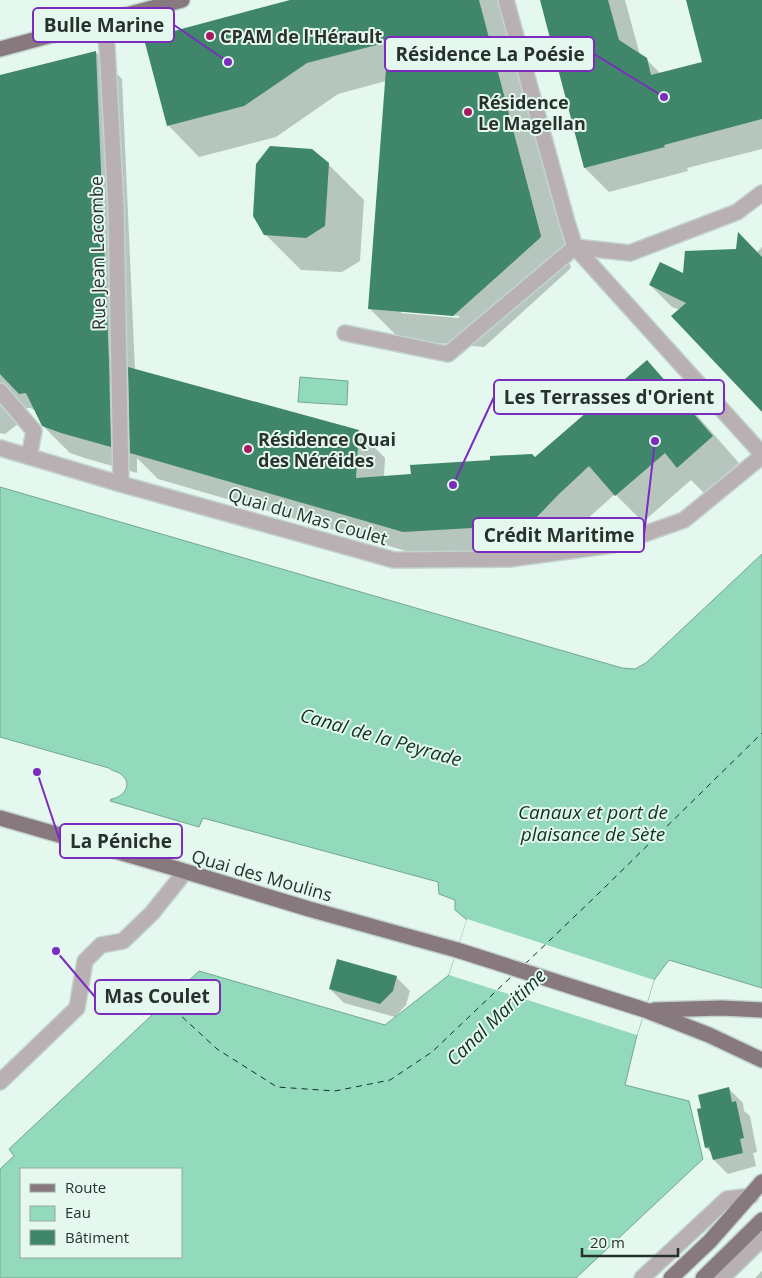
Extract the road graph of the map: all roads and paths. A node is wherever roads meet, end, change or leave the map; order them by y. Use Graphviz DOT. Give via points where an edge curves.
graph roads {
  1 [pos="182,0"];
  2 [pos="506,0"];
  3 [pos="103,21"];
  4 [pos="0,49"];
  5 [pos="762,193"];
  6 [pos="575,247"];
  7 [pos="345,333"];
  8 [pos="0,392"];
  9 [pos="0,448"];
  10 [pos="762,455"];
  11 [pos="29,457"];
  12 [pos="121,484"];
  13 [pos="0,818"];
  14 [pos="185,872"];
  15 [pos="645,1010"];
  16 [pos="762,1010"];
  17 [pos="762,1060"];
  18 [pos="0,1082"];
  19 [pos="762,1182"];
  20 [pos="751,1196"];
  21 [pos="762,1220"];
  22 [pos="762,1239"];
  23 [pos="642,1278"];
  24 [pos="671,1278"];
  25 [pos="702,1278"];
  26 [pos="722,1278"];
  1 -- 3 [label="main road"];
  2 -- 6 [label="street"];
  3 -- 4 [label="main road"];
  3 -- 12 [label="street, Rue Jean Lacombe" via="116,207"];
  5 -- 6 [label="street" via="737,212 630,253"];
  6 -- 7 [label="street" via="448,354"];
  6 -- 10 [label="street"];
  8 -- 11 [label="street" via="34,430"];
  9 -- 11 [label="street, Quai du Mas Coulet"];
  10 -- 12 [label="street, Quai du Mas Coulet" via="684,520 613,545 509,559 394,560"];
  11 -- 12 [label="street, Quai du Mas Coulet"];
  13 -- 14 [label="main road, Quai des Moulins"];
  14 -- 15 [label="main road, Quai des Moulins" via="457,950"];
  14 -- 18 [label="street" via="152,913 122,941 101,944 85,961 77,1008"];
  15 -- 16 [label="main road"];
  15 -- 17 [label="main road, Quai des Moulins" via="710,1035"];
  19 -- 20 [label="main road"];
  20 -- 23 [label="street" via="727,1199"];
  20 -- 24 [label="main road"];
  21 -- 25 [label="main road"];
  22 -- 26 [label="street"];
}
